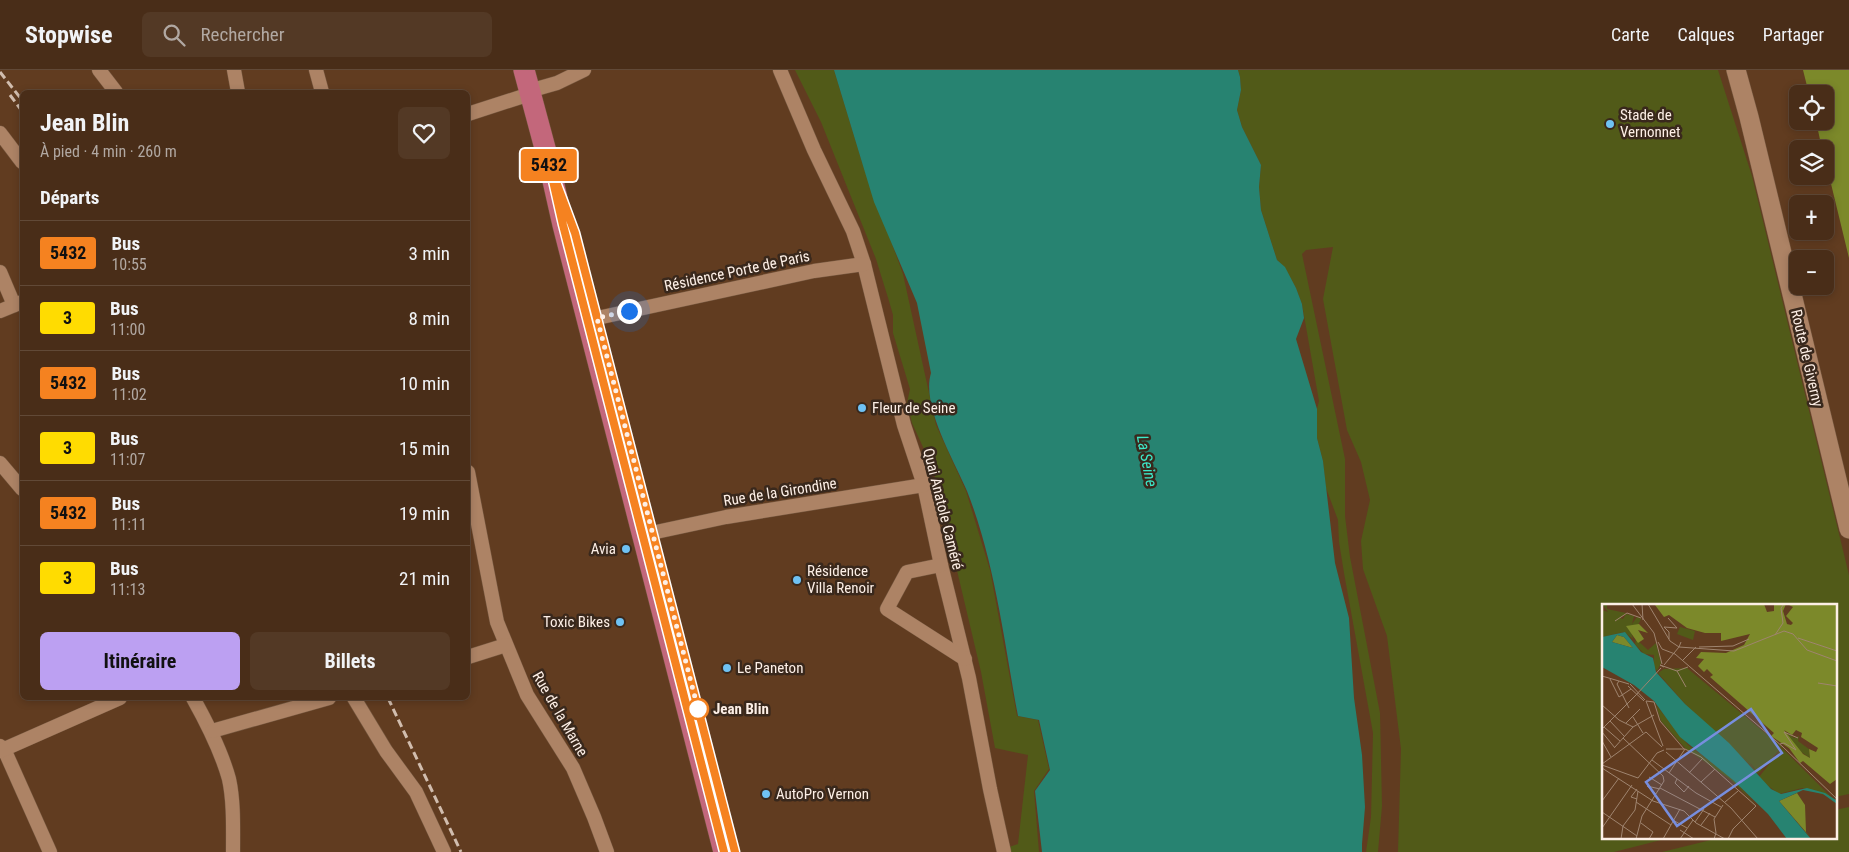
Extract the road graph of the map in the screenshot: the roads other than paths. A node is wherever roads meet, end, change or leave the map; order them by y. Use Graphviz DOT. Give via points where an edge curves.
graph roads {
  1 [pos="99,70"];
  2 [pos="234,70"];
  3 [pos="316,70"];
  4 [pos="524,70"];
  5 [pos="584,70"];
  6 [pos="780,70"];
  7 [pos="1736,70"];
  8 [pos="114,90"];
  9 [pos="238,90"];
  10 [pos="321,90"];
  11 [pos="530,94"];
  12 [pos="470,113"];
  13 [pos="0,133"];
  14 [pos="20,159"];
  15 [pos="864,264"];
  16 [pos="0,272"];
  17 [pos="18,303"];
  18 [pos="0,311"];
  19 [pos="592,319"];
  20 [pos="0,463"];
  21 [pos="470,485"];
  22 [pos="924,485"];
  23 [pos="20,487"];
  24 [pos="1849,529"];
  25 [pos="647,534"];
  26 [pos="941,565"];
  27 [pos="506,645"];
  28 [pos="470,656"];
  29 [pos="965,659"];
  30 [pos="115,700"];
  31 [pos="194,700"];
  32 [pos="322,700"];
  33 [pos="355,700"];
  34 [pos="212,731"];
  35 [pos="1,749"];
  36 [pos="50,852"];
  37 [pos="233,852"];
  38 [pos="444,852"];
  39 [pos="607,852"];
  40 [pos="724,852"];
  41 [pos="735,852"];
  42 [pos="1004,852"];
  1 -- 8 [label="street"];
  2 -- 9 [label="street"];
  3 -- 10 [label="street"];
  4 -- 11 [label="main road"];
  5 -- 11 [label="street"];
  6 -- 15 [label="street, Quai Anatole Caméré"];
  7 -- 24 [label="main road, Route de Giverny"];
  11 -- 12 [label="street"];
  11 -- 19 [label="main road"];
  13 -- 14 [label="street"];
  15 -- 19 [label="street, Résidence Porte de Paris" via="814,271"];
  15 -- 22 [label="street, Quai Anatole Caméré" via="904,425"];
  16 -- 17 [label="street"];
  17 -- 18 [label="street"];
  19 -- 25 [label="main road"];
  20 -- 23 [label="street"];
  21 -- 27 [label="street, Rue de la Marne" via="497,622"];
  22 -- 25 [label="street, Rue de la Girondine" via="726,517"];
  22 -- 26 [label="street, Quai Anatole Caméré"];
  25 -- 40 [label="main road"];
  25 -- 41 [label="main road"];
  26 -- 29 [label="street, Quai Anatole Caméré"];
  26 -- 29 [label="street" via="907,572 886,609"];
  27 -- 28 [label="street"];
  27 -- 39 [label="street, Rue de la Marne" via="527,695 573,768"];
  29 -- 42 [label="street, Quai Anatole Caméré"];
  30 -- 35 [label="street"];
  31 -- 34 [label="street"];
  32 -- 34 [label="street"];
  33 -- 38 [label="street" via="416,792"];
  34 -- 37 [label="street" via="229,779"];
  35 -- 36 [label="street"];
}
